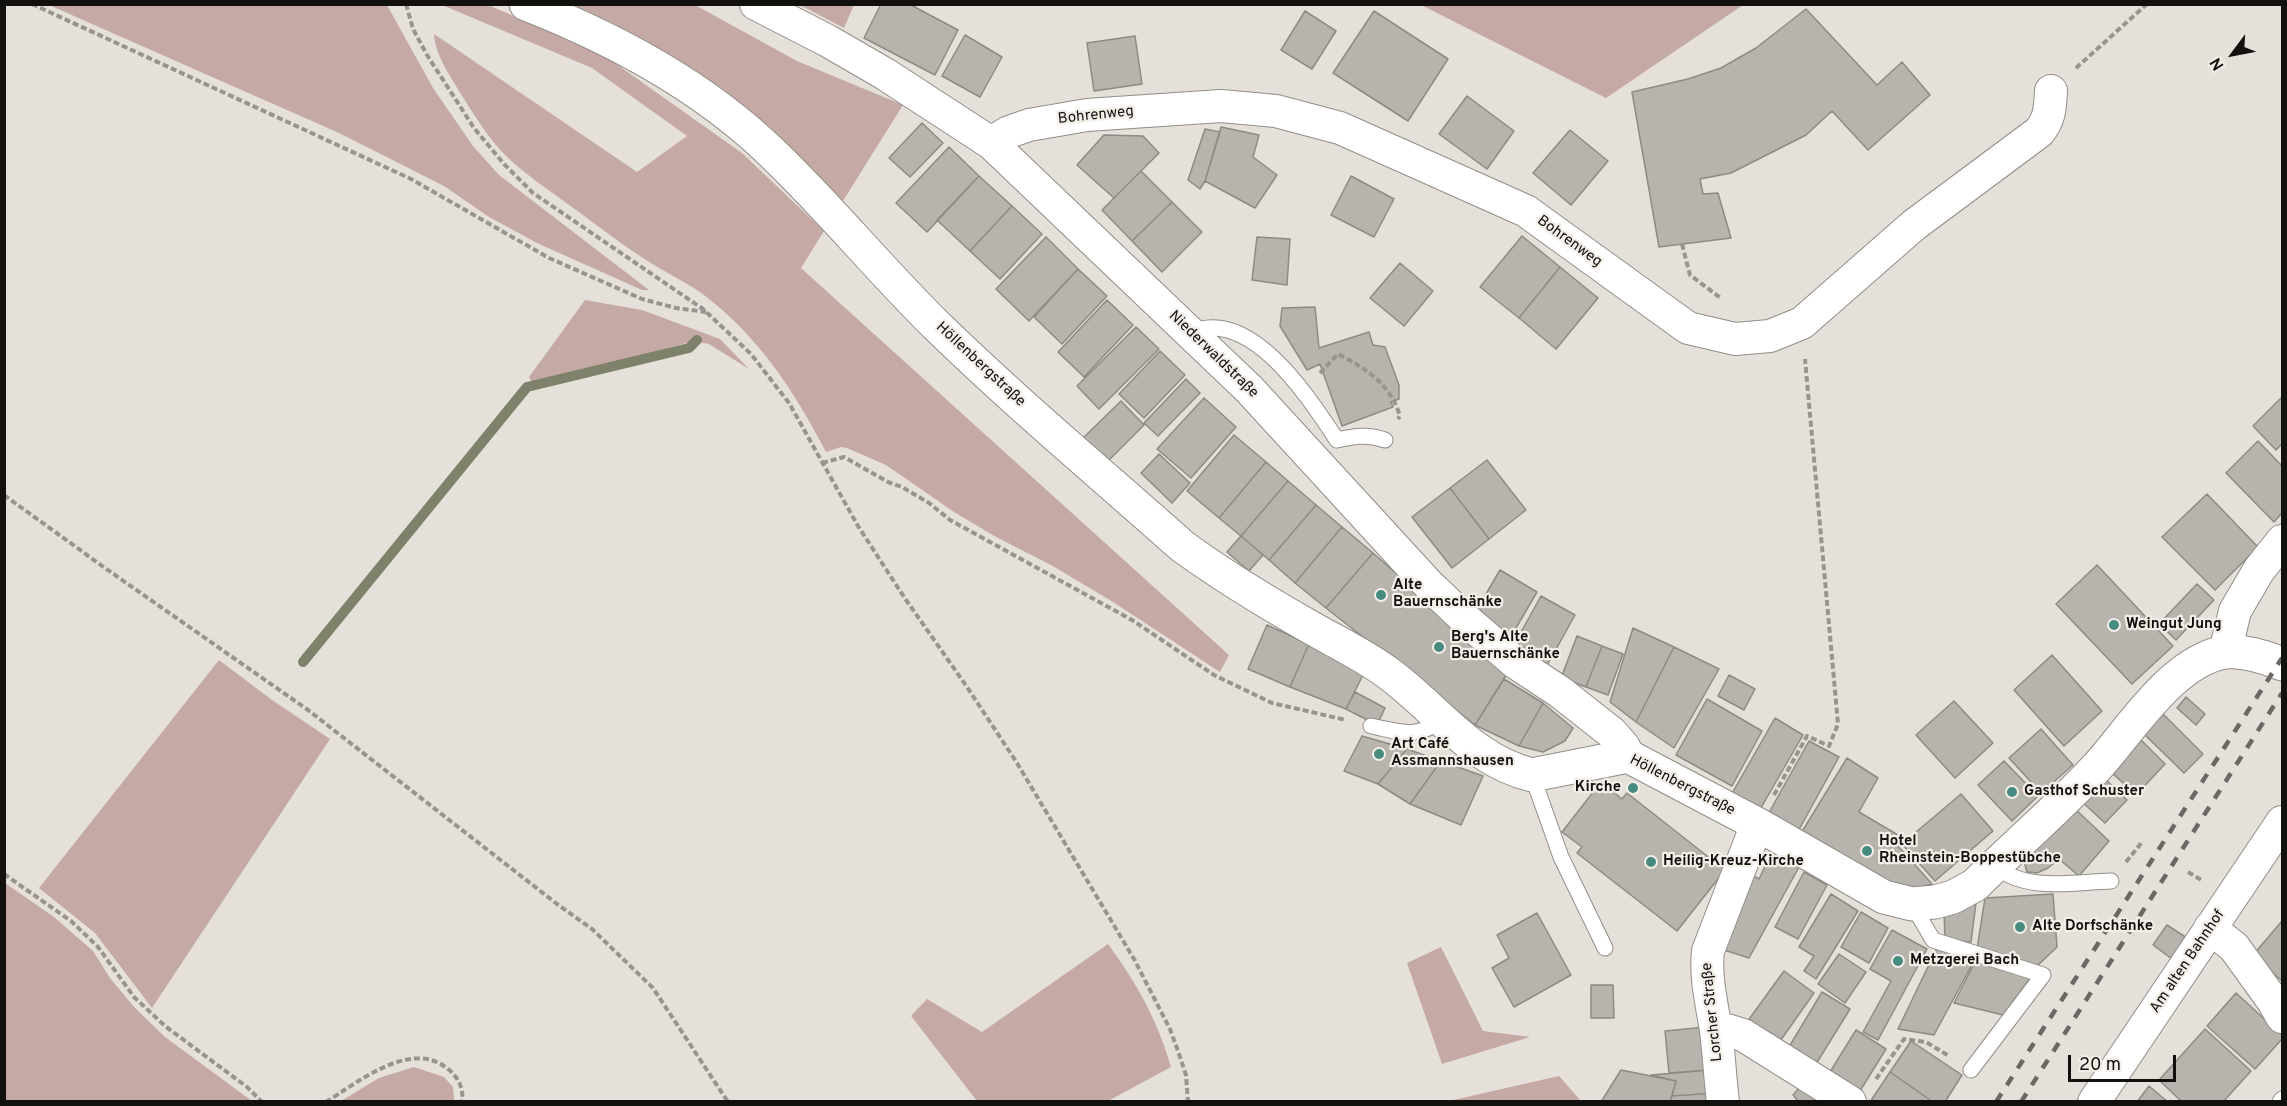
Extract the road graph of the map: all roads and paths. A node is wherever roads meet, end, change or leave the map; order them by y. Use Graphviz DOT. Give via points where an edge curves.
graph roads {
  1 [pos="32,4"];
  2 [pos="405,4"];
  3 [pos="526,4"];
  4 [pos="756,4"];
  5 [pos="2147,4"];
  6 [pos="2051,91"];
  7 [pos="992,143"];
  8 [pos="1682,244"];
  9 [pos="1726,302"];
  10 [pos="706,312"];
  11 [pos="1802,323"];
  12 [pos="1190,333"];
  13 [pos="1323,381"];
  14 [pos="1400,416"];
  15 [pos="1385,440"];
  16 [pos="822,463"];
  17 [pos="4,495"];
  18 [pos="2283,541"];
  19 [pos="2225,652"];
  20 [pos="2283,664"];
  21 [pos="1442,721"];
  22 [pos="1371,726"];
  23 [pos="1628,756"];
  24 [pos="1532,775"];
  25 [pos="2283,822"];
  26 [pos="1757,824"];
  27 [pos="1995,865"];
  28 [pos="2188,872"];
  29 [pos="4,874"];
  30 [pos="2111,881"];
  31 [pos="2207,884"];
  32 [pos="1912,904"];
  33 [pos="2210,928"];
  34 [pos="1605,948"];
  35 [pos="2283,1017"];
  36 [pos="1716,1031"];
  37 [pos="1971,1070"];
  38 [pos="1861,1093"];
  39 [pos="262,1101"];
  40 [pos="326,1101"];
  41 [pos="462,1101"];
  42 [pos="728,1101"];
  43 [pos="1188,1101"];
  44 [pos="1723,1101"];
  45 [pos="2094,1101"];
  1 -- 10 [label="path" via="411,179 549,258 642,299"];
  2 -- 10 [label="path" via="427,55 474,128 504,164 533,193"];
  3 -- 21 [label="main road, Höllenbergstraße" via="632,51 709,101 769,150 964,352 1182,546 1389,674"];
  4 -- 7 [label="street, Niederwaldstraße" via="885,74"];
  5 -- 6 [label="path"];
  6 -- 11 [label="street, Bohrenweg" via="2051,111 2039,132 1914,225"];
  7 -- 11 [label="street, Bohrenweg" via="1029,125 1087,115 1221,106 1276,111 1340,128 1526,211 1688,328 1735,339 1770,336"];
  7 -- 12 [label="street, Niederwaldstraße"];
  8 -- 9 [label="path" via="1690,275"];
  10 -- 16 [label="path" via="751,354 783,394"];
  11 -- 26 [label="path" via="1838,724 1829,746 1807,736"];
  12 -- 15 [label="lane" via="1212,326 1233,332 1269,353 1337,440 1365,435"];
  12 -- 23 [label="street, Niederwaldstraße" via="1250,389 1428,584 1516,663 1612,733"];
  13 -- 14 [label="path" via="1319,372 1338,354 1378,379 1395,400"];
  16 -- 22 [label="path" via="844,457 902,487 950,520 1132,620 1214,675 1272,703"];
  16 -- 43 [label="path" via="904,597 1017,763 1134,959 1170,1029 1186,1075"];
  17 -- 42 [label="path" via="309,710 592,929 653,988"];
  18 -- 19 [label="street" via="2259,570 2235,611"];
  19 -- 20 [label="main road"];
  19 -- 27 [label="main road" via="2188,669 2147,704 2097,766"];
  21 -- 22 [label="lane" via="1412,734"];
  21 -- 24 [label="main road, Höllenbergstraße" via="1491,759"];
  23 -- 24 [label="main road, Höllenbergstraße"];
  23 -- 26 [label="main road, Höllenbergstraße"];
  24 -- 34 [label="lane" via="1561,857"];
  25 -- 33 [label="street, Am alten Bahnhof"];
  26 -- 32 [label="main road" via="1884,897"];
  26 -- 36 [label="street, Lorcher Straße" via="1708,951 1708,985"];
  27 -- 30 [label="lane" via="2003,872 2034,883"];
  27 -- 32 [label="main road" via="1975,885 1953,897"];
  28 -- 31 [label="path"];
  29 -- 39 [label="path" via="70,921 98,947 134,997"];
  32 -- 37 [label="lane" via="1933,940 2043,975"];
  33 -- 35 [label="street" via="2234,947"];
  33 -- 45 [label="street, Am alten Bahnhof"];
  36 -- 38 [label="street" via="1743,1035"];
  36 -- 44 [label="street, Lorcher Straße"];
  37 -- 38 [label="path" via="1926,1042 1905,1039"];
  40 -- 41 [label="path" via="382,1066 417,1059 445,1066 457,1077"];
}
